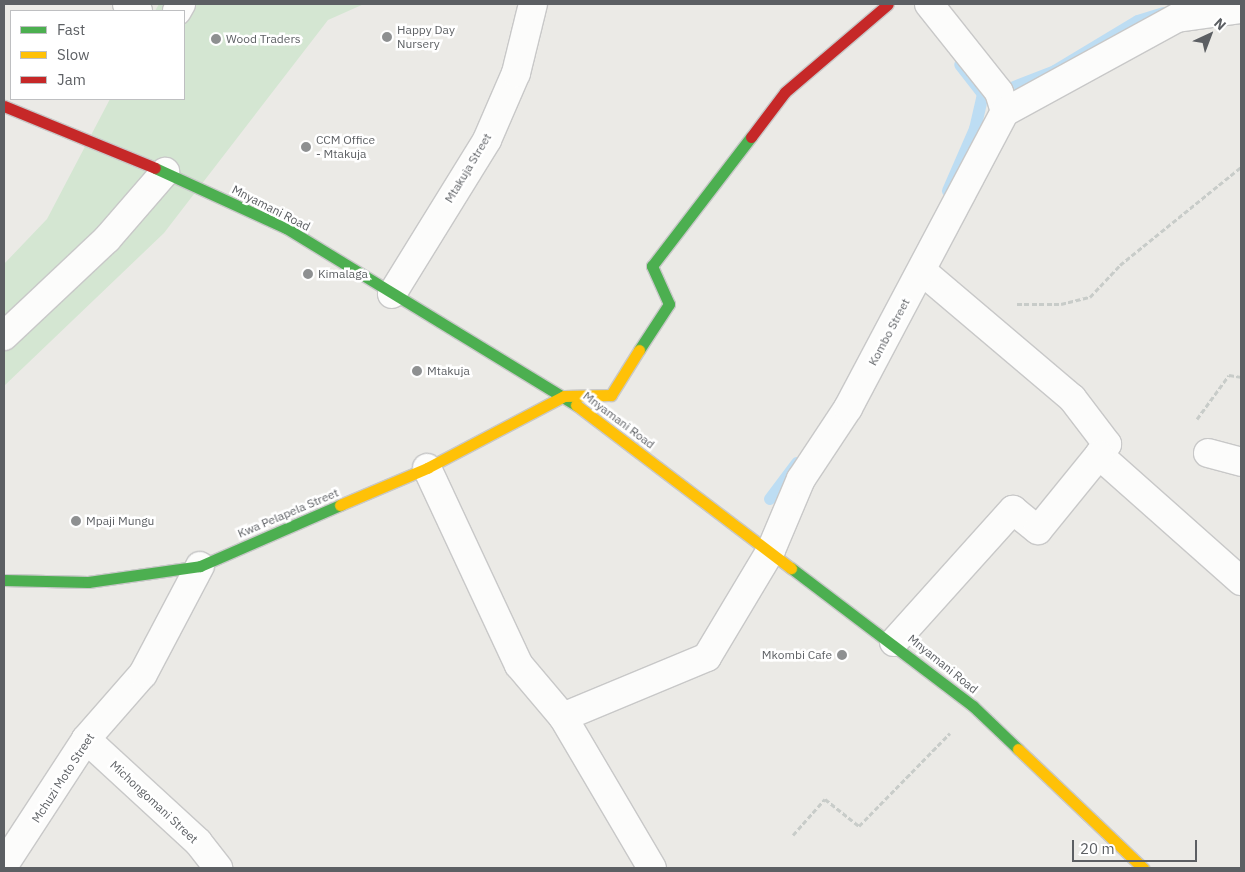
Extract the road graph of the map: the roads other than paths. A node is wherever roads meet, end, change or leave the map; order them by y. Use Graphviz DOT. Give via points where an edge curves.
graph roads {
  1 [pos="533,4"];
  2 [pos="888,4"];
  3 [pos="929,4"];
  4 [pos="1241,9"];
  5 [pos="4,106"];
  6 [pos="1005,112"];
  7 [pos="165,172"];
  8 [pos="922,271"];
  9 [pos="392,294"];
  10 [pos="4,336"];
  11 [pos="564,396"];
  12 [pos="1208,453"];
  13 [pos="1099,455"];
  14 [pos="1241,462"];
  15 [pos="427,468"];
  16 [pos="771,550"];
  17 [pos="200,566"];
  18 [pos="4,580"];
  19 [pos="1241,581"];
  20 [pos="894,642"];
  21 [pos="563,717"];
  22 [pos="86,739"];
  23 [pos="4,864"];
  24 [pos="218,868"];
  25 [pos="652,868"];
  26 [pos="1143,868"];
  1 -- 9 [label="street, Mtakuja Street" via="516,73 487,140"];
  2 -- 11 [label="street" via="785,92 652,266 669,304 611,394"];
  3 -- 6 [label="street" via="998,92"];
  4 -- 6 [label="street" via="1177,18"];
  5 -- 7 [label="street, Mnyamani Road"];
  6 -- 8 [label="street, Kombo Street"];
  7 -- 9 [label="street, Mnyamani Road" via="286,228"];
  7 -- 10 [label="street" via="107,239"];
  8 -- 13 [label="street" via="1072,398 1107,444"];
  8 -- 16 [label="street, Kombo Street" via="848,408 801,479"];
  9 -- 11 [label="street, Mnyamani Road"];
  11 -- 15 [label="street, Kwa Pelapela Street"];
  11 -- 16 [label="street, Mnyamani Road"];
  12 -- 14 [label="street"];
  13 -- 19 [label="street"];
  13 -- 20 [label="street" via="1038,530 1012,510"];
  15 -- 17 [label="street, Kwa Pelapela Street"];
  15 -- 21 [label="street" via="519,666"];
  16 -- 20 [label="street, Mnyamani Road"];
  16 -- 21 [label="street, Kombo Street" via="707,657"];
  17 -- 18 [label="street, Kwa Pelapela Street" via="88,582"];
  17 -- 22 [label="street, Mchuzi Moto Street" via="143,674"];
  20 -- 26 [label="street, Mnyamani Road" via="973,706"];
  21 -- 25 [label="street"];
  22 -- 23 [label="street, Mchuzi Moto Street"];
  22 -- 24 [label="street, Michongomani Street" via="198,842"];
}
